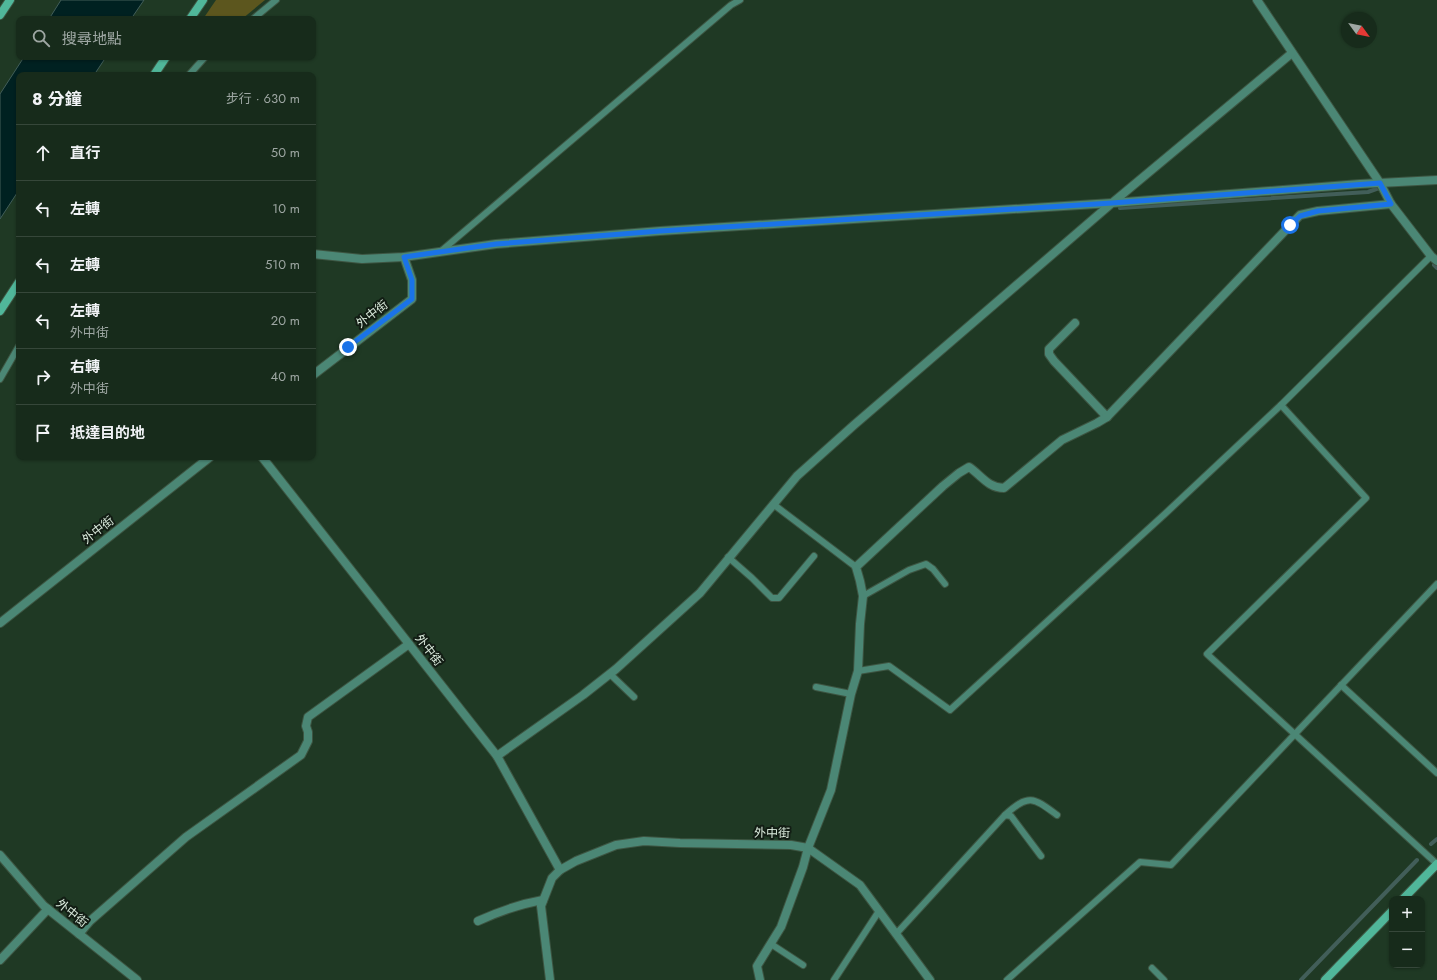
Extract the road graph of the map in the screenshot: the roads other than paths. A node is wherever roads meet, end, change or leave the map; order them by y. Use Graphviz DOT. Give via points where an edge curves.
graph roads {
  1 [pos="10,0"];
  2 [pos="203,0"];
  3 [pos="276,0"];
  4 [pos="740,0"];
  5 [pos="1257,0"];
  6 [pos="0,15"];
  7 [pos="192,16"];
  8 [pos="257,16"];
  9 [pos="1292,53"];
  10 [pos="164,60"];
  11 [pos="202,60"];
  12 [pos="156,72"];
  13 [pos="192,72"];
  14 [pos="1437,180"];
  15 [pos="1380,183"];
  16 [pos="1112,203"];
  17 [pos="1391,204"];
  18 [pos="440,252"];
  19 [pos="316,254"];
  20 [pos="404,257"];
  21 [pos="1434,259"];
  22 [pos="16,287"];
  23 [pos="0,311"];
  24 [pos="1075,323"];
  25 [pos="16,351"];
  26 [pos="316,373"];
  27 [pos="0,380"];
  28 [pos="1281,405"];
  29 [pos="1106,417"];
  30 [pos="206,460"];
  31 [pos="264,460"];
  32 [pos="773,504"];
  33 [pos="814,556"];
  34 [pos="728,557"];
  35 [pos="856,568"];
  36 [pos="945,584"];
  37 [pos="1437,584"];
  38 [pos="863,596"];
  39 [pos="0,623"];
  40 [pos="409,644"];
  41 [pos="858,671"];
  42 [pos="610,674"];
  43 [pos="1341,685"];
  44 [pos="816,687"];
  45 [pos="851,694"];
  46 [pos="634,697"];
  47 [pos="1295,734"];
  48 [pos="497,756"];
  49 [pos="1437,773"];
  50 [pos="1005,815"];
  51 [pos="1057,815"];
  52 [pos="808,848"];
  53 [pos="0,855"];
  54 [pos="1041,856"];
  55 [pos="1437,864"];
  56 [pos="560,870"];
  57 [pos="1406,896"];
  58 [pos="543,900"];
  59 [pos="48,909"];
  60 [pos="879,912"];
  61 [pos="1389,914"];
  62 [pos="478,921"];
  63 [pos="79,934"];
  64 [pos="896,934"];
  65 [pos="771,944"];
  66 [pos="0,960"];
  67 [pos="803,965"];
  68 [pos="1152,968"];
  69 [pos="137,980"];
  70 [pos="550,980"];
  71 [pos="760,980"];
  72 [pos="834,980"];
  73 [pos="930,980"];
  74 [pos="1007,980"];
  75 [pos="1164,980"];
  76 [pos="1325,980"];
  1 -- 6 [label="main road"];
  2 -- 7 [label="main road"];
  3 -- 8 [label="lane"];
  4 -- 18 [label="lane"];
  5 -- 9 [label="street"];
  9 -- 15 [label="street"];
  9 -- 16 [label="street"];
  10 -- 12 [label="main road"];
  11 -- 13 [label="lane"];
  14 -- 15 [label="street"];
  15 -- 16 [label="street"];
  15 -- 17 [label="street"];
  16 -- 18 [label="street" via="660,231 496,244"];
  16 -- 32 [label="street" via="854,424 797,476"];
  17 -- 21 [label="street"];
  17 -- 29 [label="street" via="1318,211 1300,216"];
  18 -- 20 [label="street"];
  19 -- 20 [label="street" via="362,259"];
  20 -- 26 [label="street, 外中街" via="412,280 412,299"];
  21 -- 28 [label="lane"];
  22 -- 23 [label="main road"];
  24 -- 29 [label="street" via="1049,349 1049,354"];
  25 -- 27 [label="lane"];
  28 -- 41 [label="lane" via="950,710 889,666"];
  28 -- 47 [label="lane" via="1366,498 1207,654"];
  29 -- 35 [label="street" via="1062,440 1004,488 989,484 969,467 964,470 943,486"];
  30 -- 39 [label="street, 外中街"];
  31 -- 40 [label="street, 外中街"];
  32 -- 34 [label="street"];
  32 -- 35 [label="lane"];
  33 -- 34 [label="lane" via="779,598 772,598"];
  34 -- 42 [label="street" via="700,593"];
  35 -- 38 [label="street"];
  36 -- 38 [label="lane" via="926,564 909,570"];
  37 -- 43 [label="lane"];
  38 -- 41 [label="street"];
  40 -- 48 [label="street, 外中街"];
  40 -- 63 [label="street" via="308,717 308,742 301,755 186,837 90,921"];
  41 -- 45 [label="street"];
  42 -- 46 [label="lane"];
  42 -- 48 [label="street"];
  43 -- 47 [label="lane"];
  43 -- 49 [label="lane"];
  44 -- 45 [label="lane"];
  45 -- 52 [label="street" via="831,790"];
  47 -- 55 [label="lane"];
  47 -- 74 [label="lane" via="1170,865 1140,862"];
  48 -- 56 [label="street, 外中街"];
  50 -- 51 [label="lane" via="1029,799 1039,802"];
  50 -- 54 [label="lane" via="1011,816"];
  50 -- 64 [label="lane"];
  52 -- 56 [label="street, 外中街" via="791,844 644,841 616,845"];
  52 -- 60 [label="street, 外中街" via="860,885"];
  52 -- 65 [label="street" via="781,927"];
  53 -- 59 [label="street, 外中街"];
  55 -- 57 [label="main road"];
  56 -- 58 [label="street, 外中街" via="552,878"];
  58 -- 62 [label="street" via="522,903"];
  58 -- 70 [label="street, 外中街" via="541,906"];
  59 -- 63 [label="street, 外中街"];
  59 -- 66 [label="street"];
  60 -- 64 [label="street, 外中街"];
  60 -- 72 [label="lane"];
  61 -- 76 [label="main road"];
  63 -- 69 [label="street, 外中街"];
  64 -- 73 [label="street, 外中街"];
  65 -- 67 [label="lane"];
  65 -- 71 [label="street" via="757,966"];
  68 -- 75 [label="lane"];
}
